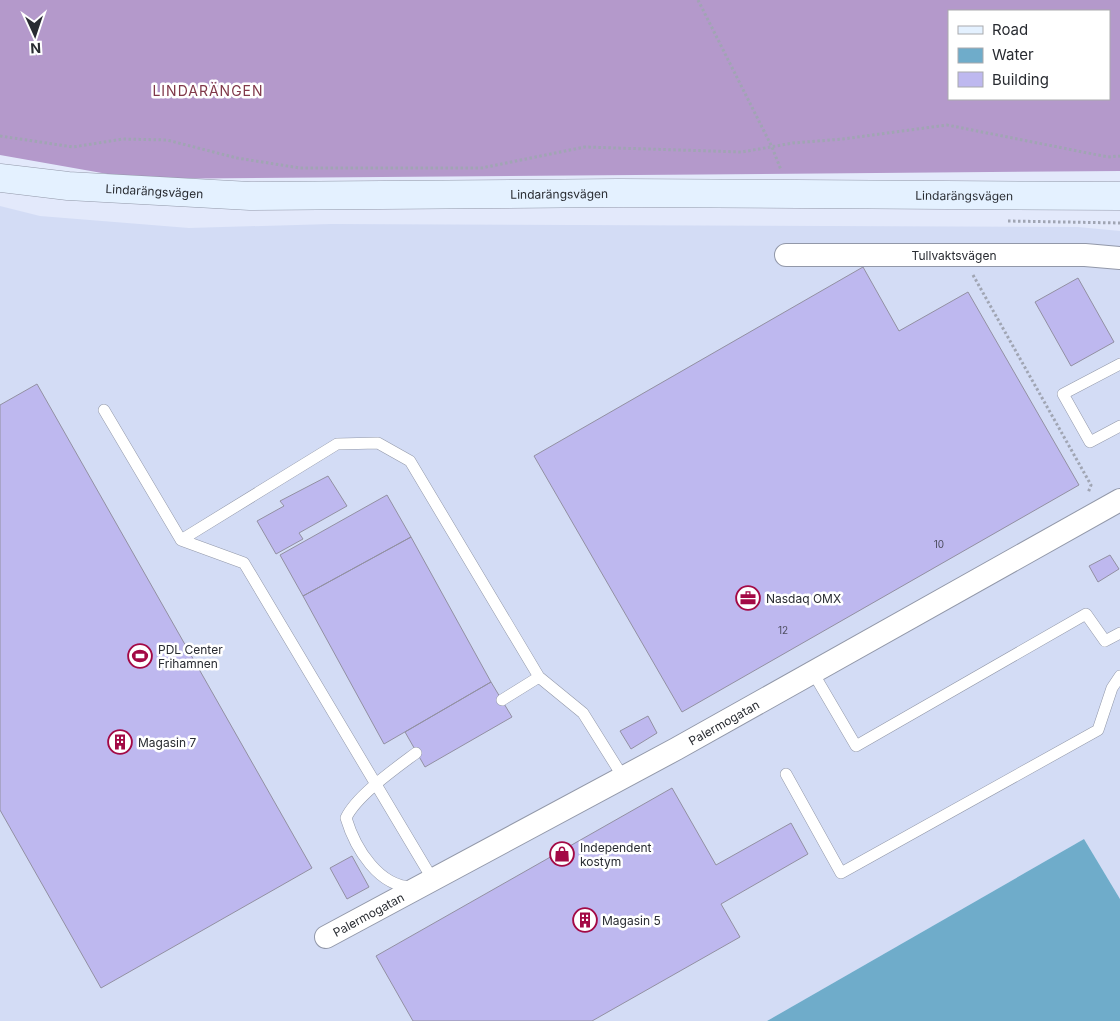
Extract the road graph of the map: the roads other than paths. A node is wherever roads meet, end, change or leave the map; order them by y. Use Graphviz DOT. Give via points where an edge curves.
graph roads {
  1 [pos="0,178"];
  2 [pos="1120,196"];
  3 [pos="786,255"];
  4 [pos="1120,258"];
  5 [pos="1120,364"];
  6 [pos="104,410"];
  7 [pos="1120,426"];
  8 [pos="1120,500"];
  9 [pos="181,540"];
  10 [pos="1120,633"];
  11 [pos="812,671"];
  12 [pos="1120,676"];
  13 [pos="539,677"];
  14 [pos="502,700"];
  15 [pos="416,753"];
  16 [pos="786,774"];
  17 [pos="623,777"];
  18 [pos="376,786"];
  19 [pos="426,883"];
  20 [pos="326,937"];
  1 -- 2 [label="street, Lindarängsvägen" via="68,186 250,196"];
  3 -- 4 [label="street, Tullvaktsvägen" via="1085,255"];
  5 -- 7 [label="lane" via="1063,394 1090,442"];
  6 -- 9 [label="lane"];
  8 -- 11 [label="street, Palermogatan"];
  9 -- 13 [label="lane" via="337,444 378,443 410,461"];
  9 -- 18 [label="lane" via="244,563"];
  10 -- 11 [label="lane" via="1105,641 1086,614 856,746"];
  11 -- 17 [label="street, Palermogatan"];
  12 -- 16 [label="lane" via="1112,688 1098,730 842,873"];
  13 -- 14 [label="lane"];
  13 -- 17 [label="lane" via="583,713"];
  15 -- 18 [label="lane"];
  17 -- 19 [label="street, Palermogatan"];
  18 -- 19 [label="lane"];
  18 -- 19 [label="lane" via="350,809 346,818 350,828 374,868 388,882 408,887"];
  19 -- 20 [label="street, Palermogatan"];
}
